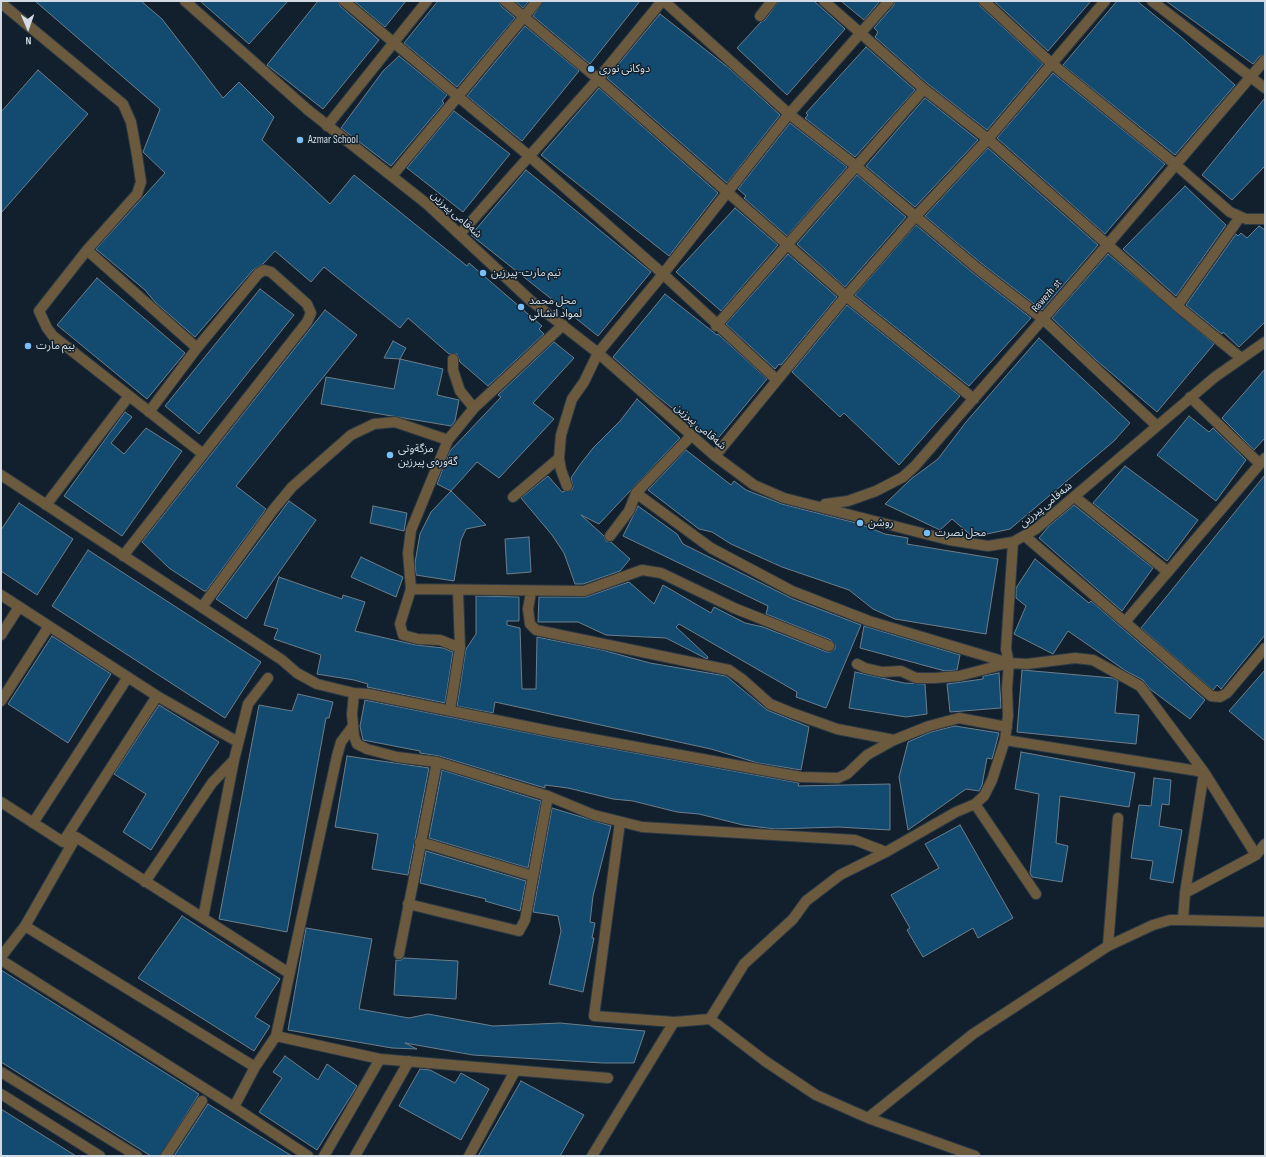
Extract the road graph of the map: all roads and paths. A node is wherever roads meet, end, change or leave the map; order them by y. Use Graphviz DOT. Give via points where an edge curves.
graph roads {
  1 [pos="185,1"];
  2 [pos="344,1"];
  3 [pos="427,1"];
  4 [pos="505,1"];
  5 [pos="537,1"];
  6 [pos="663,1"];
  7 [pos="772,1"];
  8 [pos="824,1"];
  9 [pos="889,1"];
  10 [pos="984,1"];
  11 [pos="1105,1"];
  12 [pos="1152,1"];
  13 [pos="1,3"];
  14 [pos="760,16"];
  15 [pos="523,18"];
  16 [pos="861,32"];
  17 [pos="393,42"];
  18 [pos="1265,60"];
  19 [pos="1051,63"];
  20 [pos="1251,77"];
  21 [pos="598,79"];
  22 [pos="1265,88"];
  23 [pos="924,89"];
  24 [pos="457,96"];
  25 [pos="789,114"];
  26 [pos="327,126"];
  27 [pos="988,139"];
  28 [pos="528,156"];
  29 [pos="1175,164"];
  30 [pos="856,166"];
  31 [pos="392,176"];
  32 [pos="727,192"];
  33 [pos="915,217"];
  34 [pos="1240,217"];
  35 [pos="1265,219"];
  36 [pos="460,234"];
  37 [pos="787,244"];
  38 [pos="1109,244"];
  39 [pos="87,250"];
  40 [pos="663,274"];
  41 [pos="846,296"];
  42 [pos="1178,306"];
  43 [pos="1043,319"];
  44 [pos="563,325"];
  45 [pos="716,326"];
  46 [pos="1265,342"];
  47 [pos="197,348"];
  48 [pos="598,353"];
  49 [pos="1241,358"];
  50 [pos="453,359"];
  51 [pos="777,380"];
  52 [pos="129,396"];
  53 [pos="1190,397"];
  54 [pos="974,398"];
  55 [pos="474,408"];
  56 [pos="149,412"];
  57 [pos="1157,426"];
  58 [pos="692,436"];
  59 [pos="448,440"];
  60 [pos="203,454"];
  61 [pos="715,456"];
  62 [pos="559,458"];
  63 [pos="1262,461"];
  64 [pos="1,475"];
  65 [pos="566,486"];
  66 [pos="636,493"];
  67 [pos="513,497"];
  68 [pos="1075,497"];
  69 [pos="46,505"];
  70 [pos="818,505"];
  71 [pos="610,536"];
  72 [pos="1026,537"];
  73 [pos="1013,542"];
  74 [pos="124,556"];
  75 [pos="1168,572"];
  76 [pos="411,589"];
  77 [pos="458,590"];
  78 [pos="531,592"];
  79 [pos="1,595"];
  80 [pos="19,607"];
  81 [pos="202,607"];
  82 [pos="1125,622"];
  83 [pos="50,626"];
  84 [pos="1,635"];
  85 [pos="829,646"];
  86 [pos="460,648"];
  87 [pos="1265,648"];
  88 [pos="1009,663"];
  89 [pos="857,664"];
  90 [pos="128,677"];
  91 [pos="268,678"];
  92 [pos="354,693"];
  93 [pos="158,696"];
  94 [pos="1,701"];
  95 [pos="450,710"];
  96 [pos="353,726"];
  97 [pos="1007,727"];
  98 [pos="894,740"];
  99 [pos="1005,740"];
  100 [pos="238,742"];
  101 [pos="234,760"];
  102 [pos="437,762"];
  103 [pos="1204,772"];
  104 [pos="548,796"];
  105 [pos="1,802"];
  106 [pos="975,804"];
  107 [pos="1118,818"];
  108 [pos="620,822"];
  109 [pos="33,823"];
  110 [pos="76,838"];
  111 [pos="63,842"];
  112 [pos="420,842"];
  113 [pos="1265,844"];
  114 [pos="886,852"];
  115 [pos="1256,855"];
  116 [pos="533,876"];
  117 [pos="145,882"];
  118 [pos="1185,892"];
  119 [pos="1036,894"];
  120 [pos="408,904"];
  121 [pos="203,918"];
  122 [pos="1183,920"];
  123 [pos="1265,922"];
  124 [pos="25,926"];
  125 [pos="1108,946"];
  126 [pos="399,954"];
  127 [pos="1,959"];
  128 [pos="289,973"];
  129 [pos="710,1019"];
  130 [pos="674,1022"];
  131 [pos="276,1036"];
  132 [pos="380,1059"];
  133 [pos="409,1061"];
  134 [pos="256,1067"];
  135 [pos="515,1071"];
  136 [pos="1,1072"];
  137 [pos="608,1078"];
  138 [pos="1,1094"];
  139 [pos="202,1101"];
  140 [pos="234,1108"];
  141 [pos="868,1118"];
  142 [pos="100,1156"];
  143 [pos="137,1156"];
  144 [pos="166,1156"];
  145 [pos="308,1156"];
  146 [pos="324,1156"];
  147 [pos="355,1156"];
  148 [pos="469,1156"];
  149 [pos="592,1156"];
  150 [pos="975,1156"];
  1 -- 26 [label="street, شەقامی پیرزین"];
  2 -- 17 [label="street"];
  3 -- 17 [label="street"];
  4 -- 15 [label="street"];
  5 -- 15 [label="street"];
  6 -- 21 [label="street"];
  6 -- 25 [label="street"];
  7 -- 14 [label="street"];
  8 -- 16 [label="street"];
  9 -- 16 [label="street"];
  10 -- 19 [label="street"];
  11 -- 19 [label="street"];
  12 -- 20 [label="street"];
  13 -- 39 [label="street" via="123,104 132,122 141,182 137,194"];
  15 -- 21 [label="street"];
  15 -- 24 [label="street"];
  16 -- 23 [label="street"];
  16 -- 25 [label="street"];
  17 -- 24 [label="street"];
  17 -- 26 [label="street"];
  18 -- 20 [label="street, Rawezh .st"];
  19 -- 27 [label="street"];
  19 -- 29 [label="street"];
  20 -- 22 [label="street"];
  20 -- 29 [label="street, Rawezh .st"];
  21 -- 28 [label="street"];
  21 -- 32 [label="street"];
  23 -- 27 [label="street"];
  23 -- 30 [label="street"];
  24 -- 28 [label="street"];
  24 -- 31 [label="street"];
  25 -- 30 [label="street"];
  25 -- 32 [label="street"];
  26 -- 31 [label="street, شەقامی پیرزین"];
  27 -- 33 [label="street"];
  27 -- 38 [label="street"];
  28 -- 36 [label="street"];
  28 -- 40 [label="street"];
  29 -- 34 [label="street" via="1230,212"];
  29 -- 38 [label="street, Rawezh .st"];
  30 -- 33 [label="street"];
  30 -- 37 [label="street"];
  31 -- 36 [label="street, شەقامی پیرزین"];
  32 -- 37 [label="street"];
  32 -- 40 [label="street"];
  33 -- 41 [label="street"];
  33 -- 43 [label="street"];
  34 -- 35 [label="street"];
  34 -- 42 [label="street"];
  36 -- 44 [label="street, شەقامی پیرزین" via="515,286"];
  37 -- 41 [label="street"];
  37 -- 45 [label="street"];
  38 -- 42 [label="street"];
  38 -- 43 [label="street, Rawezh .st"];
  39 -- 47 [label="street"];
  39 -- 52 [label="street" via="39,311 46,328 53,336"];
  40 -- 45 [label="street"];
  40 -- 48 [label="street"];
  41 -- 51 [label="street"];
  41 -- 54 [label="street"];
  42 -- 49 [label="street"];
  43 -- 54 [label="street, Rawezh .st"];
  43 -- 57 [label="street"];
  44 -- 48 [label="street, شەقامی پیرزین"];
  44 -- 55 [label="street"];
  45 -- 51 [label="street"];
  46 -- 49 [label="street, شەقامی پیرزین"];
  47 -- 56 [label="street"];
  47 -- 60 [label="street" via="264,270 271,272 308,304 311,313 307,322"];
  48 -- 58 [label="street, شەقامی پیرزین"];
  48 -- 62 [label="street" via="584,382 572,399 562,435"];
  49 -- 53 [label="street, شەقامی پیرزین"];
  50 -- 55 [label="street" via="453,370 460,391"];
  51 -- 61 [label="street"];
  52 -- 56 [label="street"];
  52 -- 69 [label="street"];
  53 -- 57 [label="street, شەقامی پیرزین"];
  53 -- 63 [label="street"];
  54 -- 70 [label="street, Rawezh .st" via="926,455 902,477 862,497"];
  55 -- 59 [label="street"];
  56 -- 60 [label="street"];
  57 -- 68 [label="street, شەقامی پیرزین"];
  58 -- 61 [label="street, شەقامی پیرزین"];
  58 -- 66 [label="street"];
  59 -- 76 [label="street" via="411,530 408,553"];
  59 -- 81 [label="street" via="395,422 374,424 351,435 292,487"];
  60 -- 74 [label="street"];
  61 -- 70 [label="street, شەقامی پیرزین" via="740,476 769,492"];
  62 -- 65 [label="street"];
  62 -- 67 [label="street"];
  63 -- 75 [label="street"];
  64 -- 69 [label="street"];
  66 -- 71 [label="street" via="629,511"];
  66 -- 88 [label="street" via="711,548 792,591 869,621"];
  68 -- 72 [label="street, شەقامی پیرزین"];
  68 -- 75 [label="street"];
  69 -- 74 [label="street"];
  70 -- 73 [label="street, شەقامی پیرزین" via="949,540 988,546"];
  72 -- 73 [label="street, شەقامی پیرزین"];
  72 -- 82 [label="street"];
  73 -- 88 [label="street" via="1006,648"];
  74 -- 81 [label="street"];
  75 -- 82 [label="street"];
  76 -- 77 [label="street"];
  76 -- 86 [label="street" via="400,624 403,635 440,640"];
  77 -- 78 [label="street"];
  77 -- 86 [label="street"];
  78 -- 85 [label="street" via="584,591 642,570 661,573 734,608"];
  78 -- 98 [label="street" via="528,608 530,624 536,630 729,670 770,704 837,729"];
  79 -- 80 [label="street"];
  80 -- 83 [label="street"];
  80 -- 84 [label="street"];
  81 -- 92 [label="street" via="282,660 297,674 317,684"];
  82 -- 87 [label="street" via="1215,697 1224,696"];
  83 -- 90 [label="street"];
  83 -- 94 [label="street"];
  86 -- 95 [label="street"];
  88 -- 89 [label="street" via="959,676 935,678 916,678 901,671 882,672"];
  88 -- 97 [label="street"];
  88 -- 103 [label="street" via="1028,664 1075,658 1093,660 1140,686"];
  90 -- 93 [label="street"];
  90 -- 109 [label="street"];
  91 -- 100 [label="street" via="248,704"];
  92 -- 95 [label="street"];
  92 -- 96 [label="street"];
  93 -- 100 [label="street"];
  93 -- 111 [label="street"];
  95 -- 98 [label="street" via="554,732 801,777 838,778 847,774 867,755"];
  96 -- 102 [label="street" via="357,744 361,747 397,757"];
  96 -- 128 [label="street" via="341,742 337,756"];
  97 -- 98 [label="street" via="959,718 929,726"];
  97 -- 99 [label="street"];
  99 -- 103 [label="street"];
  99 -- 106 [label="street" via="992,780 984,796"];
  100 -- 101 [label="street"];
  101 -- 117 [label="street" via="212,783"];
  101 -- 121 [label="street"];
  102 -- 104 [label="street"];
  102 -- 112 [label="street"];
  103 -- 115 [label="street"];
  103 -- 118 [label="street"];
  104 -- 108 [label="street" via="594,816"];
  104 -- 116 [label="street"];
  105 -- 109 [label="street"];
  106 -- 114 [label="street"];
  106 -- 119 [label="street"];
  107 -- 125 [label="street"];
  108 -- 114 [label="street" via="642,827 855,840"];
  108 -- 130 [label="street" via="594,1016"];
  109 -- 111 [label="street"];
  110 -- 111 [label="street"];
  110 -- 117 [label="street"];
  110 -- 124 [label="street"];
  112 -- 116 [label="street"];
  112 -- 120 [label="street"];
  113 -- 115 [label="street"];
  114 -- 129 [label="street" via="840,875 806,902 793,919 744,964"];
  115 -- 118 [label="street"];
  116 -- 120 [label="street" via="525,920 519,931"];
  117 -- 121 [label="street"];
  118 -- 122 [label="street"];
  120 -- 126 [label="street"];
  121 -- 128 [label="street"];
  122 -- 123 [label="street"];
  122 -- 125 [label="street" via="1170,920 1153,925"];
  124 -- 127 [label="street"];
  124 -- 134 [label="street"];
  125 -- 141 [label="street" via="974,1034"];
  127 -- 140 [label="street"];
  128 -- 131 [label="street"];
  129 -- 130 [label="street"];
  129 -- 141 [label="street" via="765,1061 816,1095"];
  130 -- 149 [label="street"];
  131 -- 132 [label="street"];
  131 -- 134 [label="street"];
  132 -- 133 [label="street"];
  132 -- 146 [label="street"];
  133 -- 135 [label="street"];
  133 -- 147 [label="street"];
  134 -- 140 [label="street"];
  135 -- 137 [label="street"];
  135 -- 148 [label="street"];
  136 -- 143 [label="street"];
  138 -- 142 [label="street"];
  139 -- 144 [label="street"];
  140 -- 145 [label="street"];
  141 -- 150 [label="street"];
}
